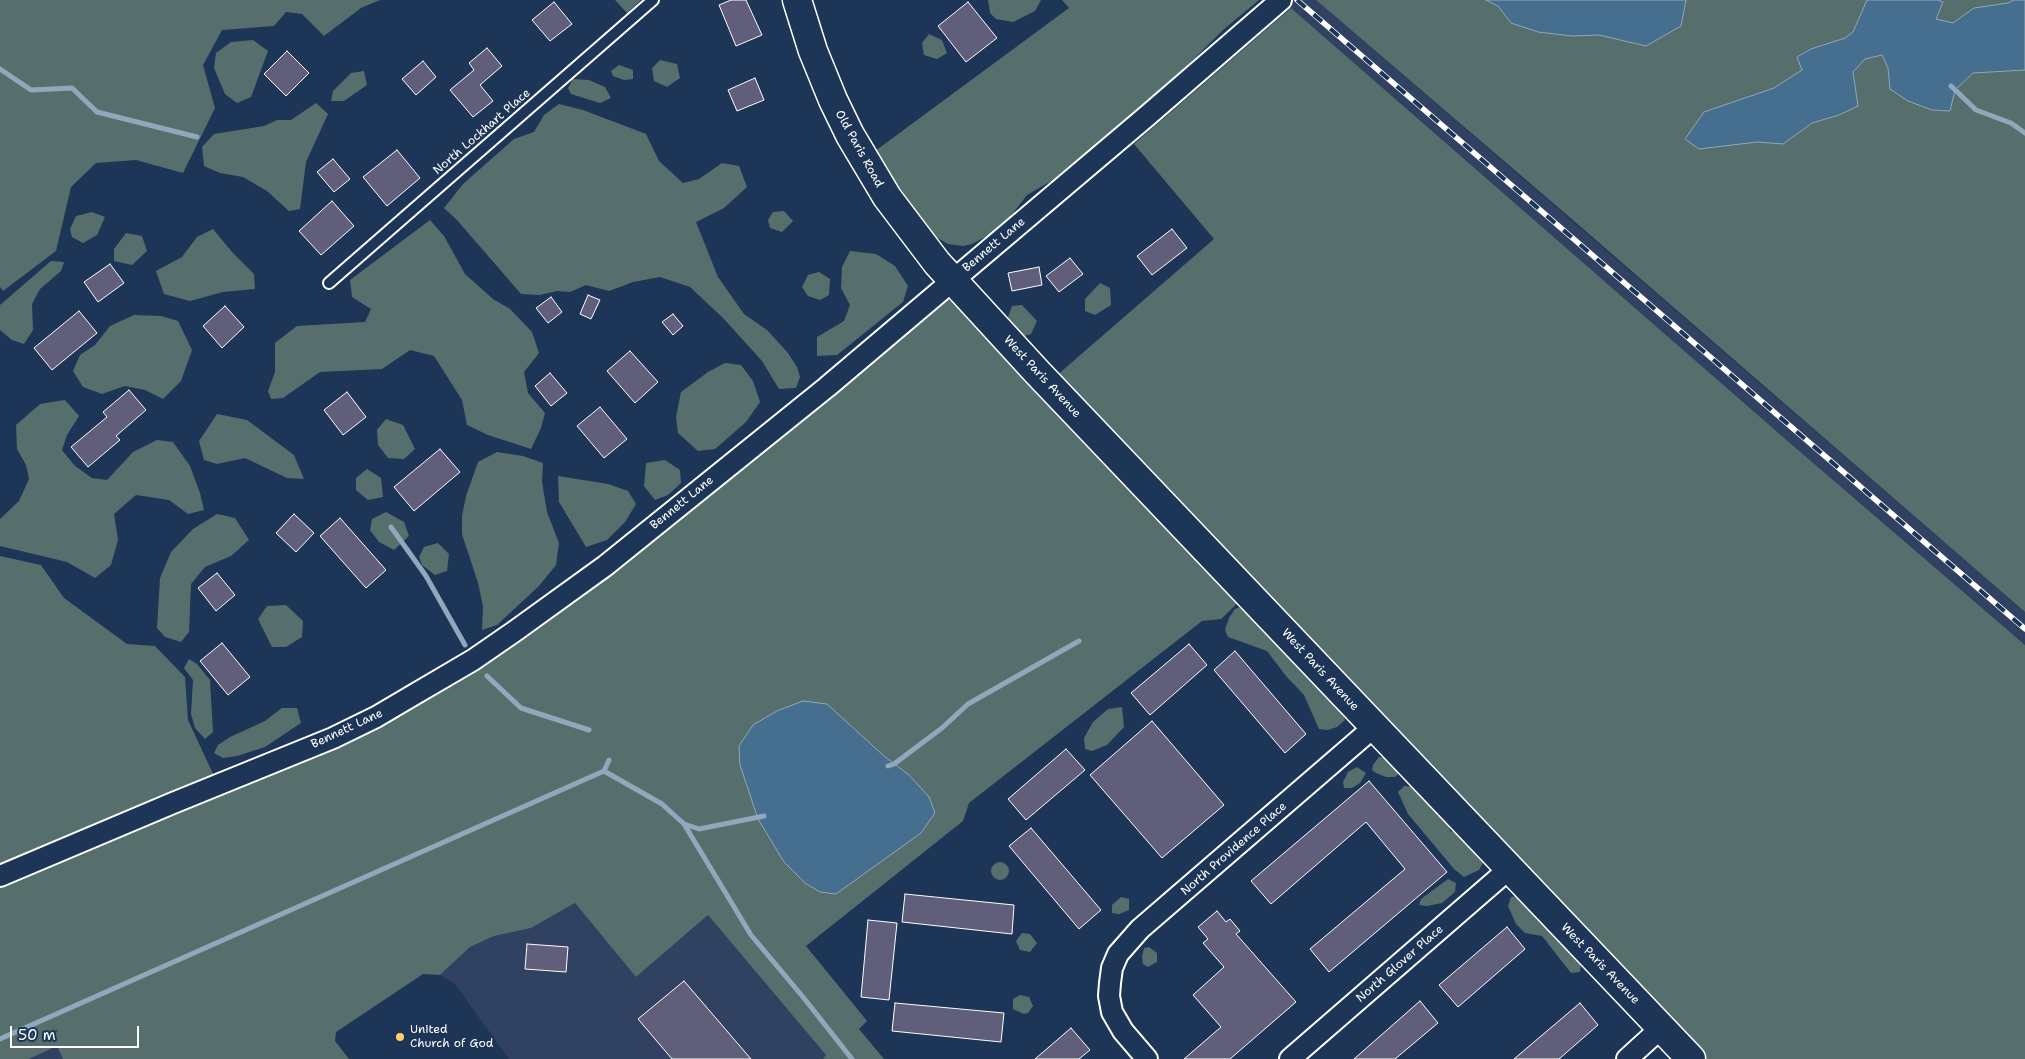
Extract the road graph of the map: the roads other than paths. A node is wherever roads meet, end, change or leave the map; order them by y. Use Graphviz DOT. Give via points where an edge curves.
graph roads {
  1 [pos="652,0"];
  2 [pos="797,0"];
  3 [pos="1281,0"];
  4 [pos="952,280"];
  5 [pos="329,283"];
  6 [pos="1374,727"];
  7 [pos="1510,869"];
  8 [pos="0,876"];
  9 [pos="1661,1028"];
  10 [pos="1147,1059"];
  11 [pos="1290,1059"];
  12 [pos="1627,1059"];
  13 [pos="1691,1059"];
  1 -- 5 [label="lane, North Lockhart Place"];
  2 -- 4 [label="main road, Old Paris Road" via="824,79 867,166 913,233"];
  3 -- 4 [label="street, Bennett Lane"];
  4 -- 6 [label="main road, West Paris Avenue"];
  4 -- 8 [label="street, Bennett Lane" via="827,387 605,566 473,660 376,717 333,738"];
  6 -- 7 [label="main road, West Paris Avenue"];
  6 -- 10 [label="street, North Providence Place" via="1140,929 1118,954 1110,983 1112,1012 1123,1031"];
  7 -- 9 [label="main road, West Paris Avenue"];
  7 -- 11 [label="street, North Glover Place"];
  9 -- 12 [label="street"];
  9 -- 13 [label="main road, West Paris Avenue"];
}
